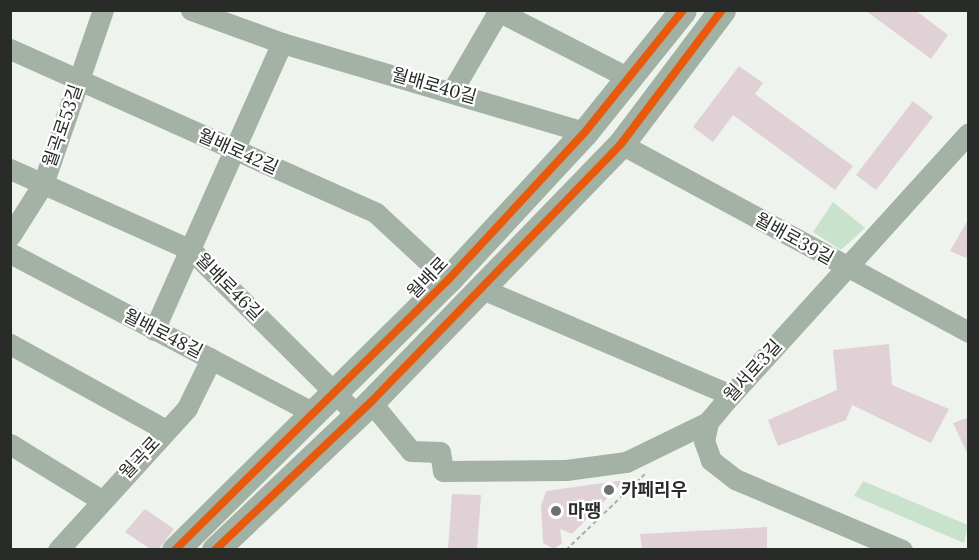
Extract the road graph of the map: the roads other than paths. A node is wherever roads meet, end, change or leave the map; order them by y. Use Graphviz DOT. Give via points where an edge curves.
graph roads {
  1 [pos="103,10"];
  2 [pos="191,10"];
  3 [pos="683,10"];
  4 [pos="722,10"];
  5 [pos="497,11"];
  6 [pos="282,43"];
  7 [pos="10,49"];
  8 [pos="631,79"];
  9 [pos="78,80"];
  10 [pos="452,91"];
  11 [pos="585,132"];
  12 [pos="969,134"];
  13 [pos="621,144"];
  14 [pos="236,152"];
  15 [pos="10,169"];
  16 [pos="43,184"];
  17 [pos="10,236"];
  18 [pos="191,250"];
  19 [pos="10,253"];
  20 [pos="846,267"];
  21 [pos="448,280"];
  22 [pos="480,288"];
  23 [pos="154,330"];
  24 [pos="969,332"];
  25 [pos="10,344"];
  26 [pos="211,359"];
  27 [pos="335,393"];
  28 [pos="731,395"];
  29 [pos="363,408"];
  30 [pos="315,414"];
  31 [pos="708,422"];
  32 [pos="166,430"];
  33 [pos="10,444"];
  34 [pos="101,500"];
  35 [pos="58,549"];
  36 [pos="175,549"];
  37 [pos="215,549"];
  38 [pos="902,549"];
  1 -- 9 [label="street, 월곡로53길"];
  2 -- 6 [label="street, 월배로40길"];
  3 -- 8 [label="main road, 월배로"];
  4 -- 13 [label="main road"];
  5 -- 8 [label="street"];
  5 -- 10 [label="street"];
  6 -- 10 [label="street, 월배로40길"];
  6 -- 14 [label="street"];
  7 -- 9 [label="street, 월배로42길"];
  8 -- 11 [label="main road, 월배로"];
  9 -- 14 [label="street, 월배로42길"];
  9 -- 16 [label="street, 월곡로53길"];
  10 -- 11 [label="street, 월배로40길"];
  11 -- 21 [label="main road, 월배로"];
  12 -- 20 [label="street, 월서로3길"];
  13 -- 20 [label="street, 월배로39길"];
  13 -- 22 [label="main road"];
  14 -- 18 [label="street"];
  14 -- 21 [label="street, 월배로42길" via="376,213"];
  15 -- 16 [label="street, 월배로46길"];
  16 -- 17 [label="street, 월곡로53길"];
  16 -- 18 [label="street, 월배로46길"];
  18 -- 23 [label="street"];
  18 -- 27 [label="street, 월배로46길"];
  19 -- 23 [label="street, 월배로48길"];
  20 -- 24 [label="street, 월배로39길"];
  20 -- 28 [label="street, 월서로3길"];
  21 -- 27 [label="main road, 월배로"];
  22 -- 28 [label="street"];
  22 -- 29 [label="main road"];
  23 -- 26 [label="street, 월배로48길"];
  25 -- 32 [label="street"];
  26 -- 30 [label="street, 월배로48길"];
  26 -- 32 [label="street, 월곡로" via="187,408"];
  27 -- 29 [label="street, 월배로46길"];
  27 -- 30 [label="main road, 월배로"];
  28 -- 31 [label="street, 월서로3길"];
  29 -- 31 [label="street, 월배로46길" via="411,451 440,452 443,471 566,470 626,462"];
  29 -- 37 [label="main road"];
  30 -- 36 [label="main road, 월배로"];
  31 -- 38 [label="street" via="704,441 711,460 735,479"];
  32 -- 34 [label="street, 월곡로"];
  33 -- 34 [label="street"];
  34 -- 35 [label="street, 월곡로"];
}
